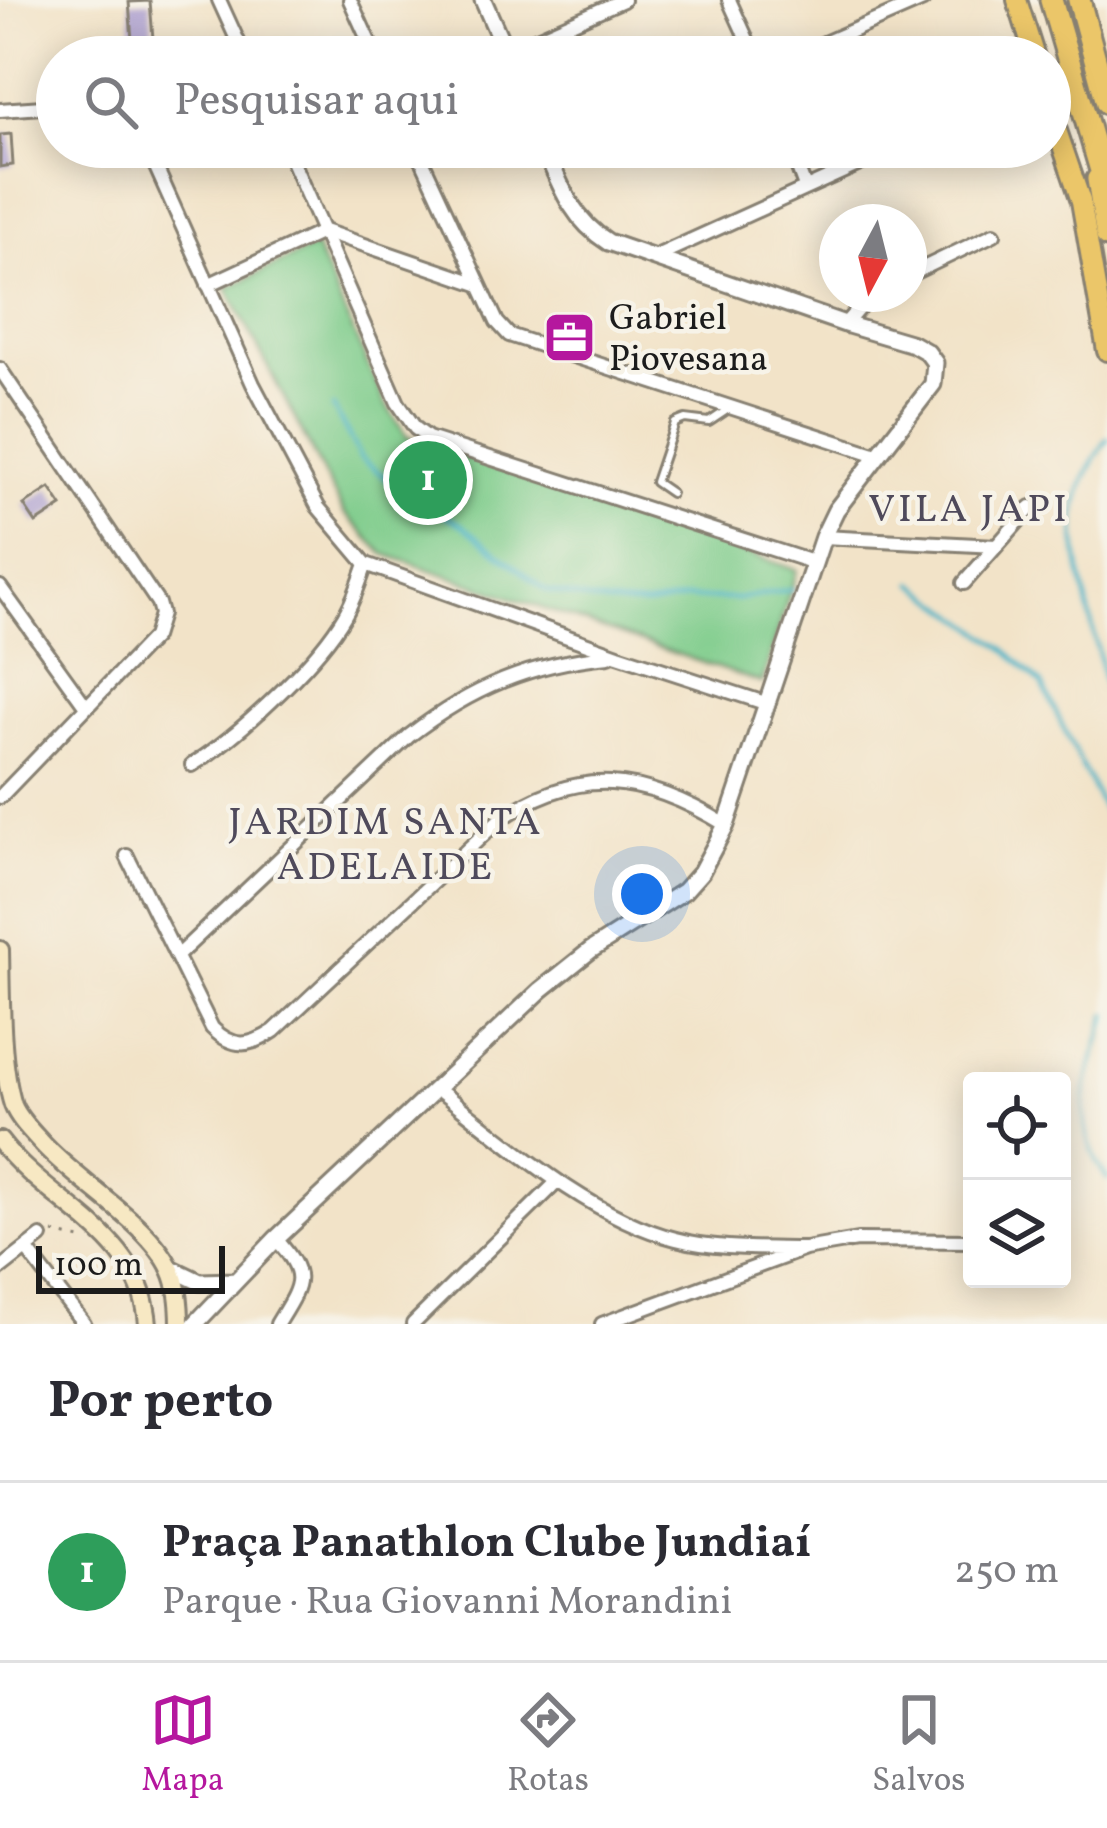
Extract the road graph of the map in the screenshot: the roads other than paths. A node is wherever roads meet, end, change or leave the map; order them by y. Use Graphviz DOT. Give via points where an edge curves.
graph roads {
  1 [pos="219,0"];
  2 [pos="350,0"];
  3 [pos="483,0"];
  4 [pos="623,0"];
  5 [pos="729,0"];
  6 [pos="1017,0"];
  7 [pos="1051,0"];
  8 [pos="1079,0"];
  9 [pos="923,1"];
  10 [pos="235,36"];
  11 [pos="366,36"];
  12 [pos="496,36"];
  13 [pos="544,36"];
  14 [pos="745,36"];
  15 [pos="840,36"];
  16 [pos="1028,36"];
  17 [pos="1061,36"];
  18 [pos="1071,72"];
  19 [pos="1107,103"];
  20 [pos="36,107"];
  21 [pos="0,110"];
  22 [pos="1094,155"];
  23 [pos="156,168"];
  24 [pos="296,168"];
  25 [pos="426,168"];
  26 [pos="554,168"];
  27 [pos="798,168"];
  28 [pos="849,168"];
  29 [pos="1070,168"];
  30 [pos="805,187"];
  31 [pos="1107,191"];
  32 [pos="324,231"];
  33 [pos="994,235"];
  34 [pos="1107,236"];
  35 [pos="650,259"];
  36 [pos="927,267"];
  37 [pos="478,284"];
  38 [pos="208,285"];
  39 [pos="855,312"];
  40 [pos="845,324"];
  41 [pos="1107,351"];
  42 [pos="0,369"];
  43 [pos="730,408"];
  44 [pos="877,455"];
  45 [pos="671,493"];
  46 [pos="1031,507"];
  47 [pos="823,537"];
  48 [pos="996,546"];
  49 [pos="812,562"];
  50 [pos="366,564"];
  51 [pos="964,583"];
  52 [pos="0,587"];
  53 [pos="618,655"];
  54 [pos="766,703"];
  55 [pos="85,705"];
  56 [pos="191,765"];
  57 [pos="1,794"];
  58 [pos="726,825"];
  59 [pos="128,856"];
  60 [pos="0,950"];
  61 [pos="178,955"];
  62 [pos="436,1088"];
  63 [pos="0,1141"];
  64 [pos="557,1182"];
  65 [pos="41,1237"];
  66 [pos="276,1239"];
  67 [pos="963,1241"];
  68 [pos="805,1249"];
  69 [pos="27,1250"];
  70 [pos="171,1268"];
  71 [pos="0,1269"];
  72 [pos="233,1281"];
  73 [pos="84,1324"];
  74 [pos="148,1324"];
  75 [pos="180,1324"];
  76 [pos="195,1324"];
  77 [pos="277,1324"];
  78 [pos="413,1324"];
  79 [pos="602,1324"];
  1 -- 10 [label="street"];
  2 -- 11 [label="street"];
  3 -- 12 [label="street"];
  4 -- 13 [label="street"];
  5 -- 14 [label="street"];
  6 -- 16 [label="highway"];
  7 -- 17 [label="highway"];
  8 -- 19 [label="highway"];
  9 -- 15 [label="street"];
  18 -- 22 [label="highway"];
  20 -- 21 [label="street"];
  22 -- 31 [label="highway"];
  22 -- 34 [label="highway"];
  23 -- 38 [label="street"];
  24 -- 32 [label="street"];
  25 -- 37 [label="street"];
  26 -- 35 [label="street" via="586,229"];
  27 -- 30 [label="street"];
  28 -- 30 [label="street"];
  29 -- 41 [label="highway"];
  30 -- 35 [label="street"];
  32 -- 37 [label="street"];
  32 -- 38 [label="street"];
  32 -- 49 [label="street" via="398,403 428,438"];
  33 -- 36 [label="street"];
  35 -- 40 [label="street"];
  37 -- 43 [label="street" via="509,335"];
  38 -- 50 [label="street" via="318,506"];
  39 -- 40 [label="street"];
  40 -- 44 [label="street" via="914,344 935,363 933,384"];
  42 -- 55 [label="street" via="158,603 154,637"];
  43 -- 44 [label="street"];
  43 -- 45 [label="lane" via="710,422 675,423 655,482"];
  44 -- 47 [label="street"];
  46 -- 48 [label="street"];
  47 -- 48 [label="street"];
  47 -- 49 [label="street"];
  48 -- 51 [label="street"];
  49 -- 54 [label="street"];
  50 -- 53 [label="street"];
  50 -- 56 [label="street" via="320,650"];
  52 -- 55 [label="street"];
  53 -- 54 [label="street"];
  53 -- 61 [label="street" via="539,665 442,710"];
  54 -- 58 [label="street"];
  55 -- 57 [label="street"];
  58 -- 61 [label="street" via="692,804 625,784 556,788 526,801 258,1042 225,1041 212,1028"];
  58 -- 62 [label="street" via="684,891 574,963"];
  59 -- 61 [label="street"];
  60 -- 70 [label="main road" via="13,1106"];
  62 -- 64 [label="street"];
  62 -- 66 [label="street"];
  63 -- 74 [label="main road" via="121,1252 140,1284"];
  64 -- 68 [label="street" via="672,1239"];
  64 -- 78 [label="street"];
  65 -- 69 [label="street"];
  66 -- 72 [label="street"];
  66 -- 77 [label="street" via="301,1275"];
  67 -- 68 [label="street" via="857,1240"];
  68 -- 79 [label="street"];
  69 -- 71 [label="street"];
  69 -- 73 [label="street"];
  70 -- 72 [label="street" via="200,1282"];
  70 -- 75 [label="main road"];
  72 -- 76 [label="street"];
}
